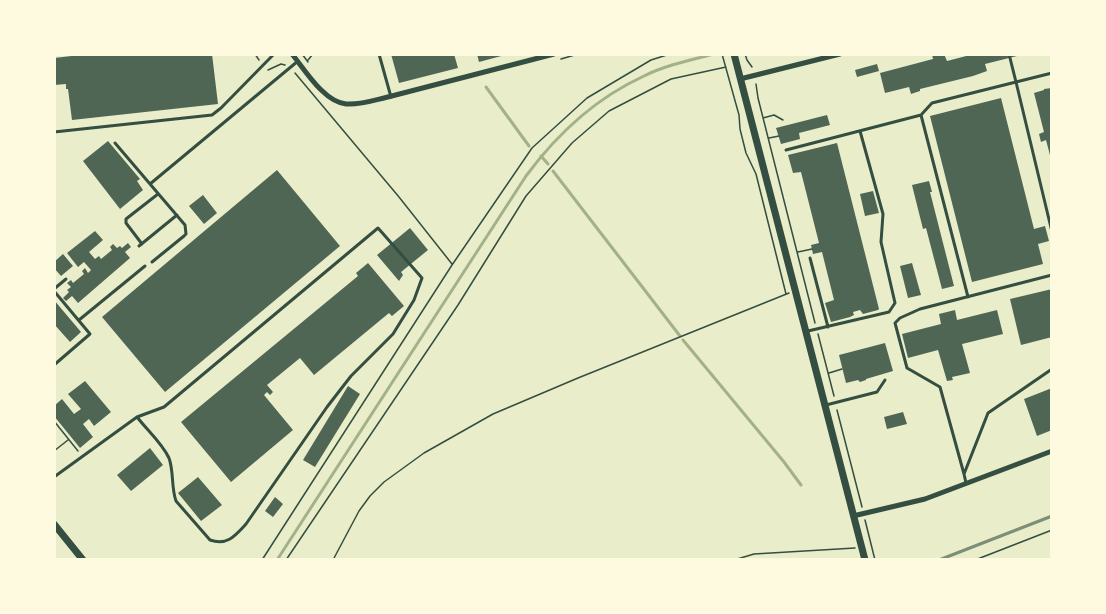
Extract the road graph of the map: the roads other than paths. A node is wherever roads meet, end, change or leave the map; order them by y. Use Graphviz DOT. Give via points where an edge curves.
graph roads {
  1 [pos="274,54"];
  2 [pos="292,54"];
  3 [pos="379,54"];
  4 [pos="554,54"];
  5 [pos="734,54"];
  6 [pos="840,54"];
  7 [pos="1009,54"];
  8 [pos="298,61"];
  9 [pos="1052,73"];
  10 [pos="740,79"];
  11 [pos="1016,82"];
  12 [pos="391,97"];
  13 [pos="921,115"];
  14 [pos="860,131"];
  15 [pos="54,132"];
  16 [pos="115,142"];
  17 [pos="786,150"];
  18 [pos="150,184"];
  19 [pos="158,194"];
  20 [pos="177,215"];
  21 [pos="1052,232"];
  22 [pos="810,258"];
  23 [pos="152,262"];
  24 [pos="145,266"];
  25 [pos="1052,275"];
  26 [pos="66,279"];
  27 [pos="54,290"];
  28 [pos="968,297"];
  29 [pos="79,320"];
  30 [pos="828,327"];
  31 [pos="806,332"];
  32 [pos="54,364"];
  33 [pos="1052,369"];
  34 [pos="885,380"];
  35 [pos="825,405"];
  36 [pos="136,417"];
  37 [pos="1052,451"];
  38 [pos="964,474"];
  39 [pos="54,477"];
  40 [pos="966,483"];
  41 [pos="853,516"];
  42 [pos="54,524"];
  43 [pos="83,560"];
  44 [pos="865,560"];
  1 -- 15 [label="lane" via="212,115"];
  2 -- 8 [label="street"];
  3 -- 12 [label="lane"];
  4 -- 12 [label="street"];
  5 -- 10 [label="street"];
  6 -- 10 [label="street"];
  7 -- 11 [label="lane"];
  8 -- 12 [label="street" via="339,103"];
  8 -- 18 [label="lane"];
  9 -- 11 [label="lane"];
  10 -- 31 [label="street"];
  11 -- 13 [label="lane" via="932,103"];
  11 -- 21 [label="lane"];
  13 -- 14 [label="lane"];
  13 -- 28 [label="lane"];
  14 -- 17 [label="lane"];
  14 -- 30 [label="lane" via="883,214 881,242 895,303 889,312"];
  16 -- 18 [label="lane"];
  18 -- 19 [label="lane"];
  19 -- 20 [label="lane"];
  19 -- 20 [label="lane" via="125,221 140,245"];
  20 -- 23 [label="lane" via="186,234"];
  22 -- 30 [label="lane"];
  24 -- 29 [label="lane"];
  25 -- 28 [label="lane"];
  26 -- 27 [label="lane"];
  27 -- 29 [label="lane"];
  28 -- 38 [label="lane" via="920,309 895,323 907,368 940,387"];
  29 -- 32 [label="lane" via="90,334"];
  30 -- 31 [label="lane"];
  31 -- 35 [label="street"];
  33 -- 38 [label="lane" via="988,413"];
  34 -- 35 [label="lane" via="877,392"];
  35 -- 41 [label="street"];
  36 -- 36 [label="lane" via="164,407 378,228 422,278 414,300 393,334 351,376 246,524 230,540 210,540 176,501 169,459"];
  36 -- 39 [label="lane"];
  37 -- 40 [label="street"];
  38 -- 40 [label="lane"];
  40 -- 41 [label="street" via="925,499"];
  41 -- 44 [label="street"];
  42 -- 43 [label="street"];
}
